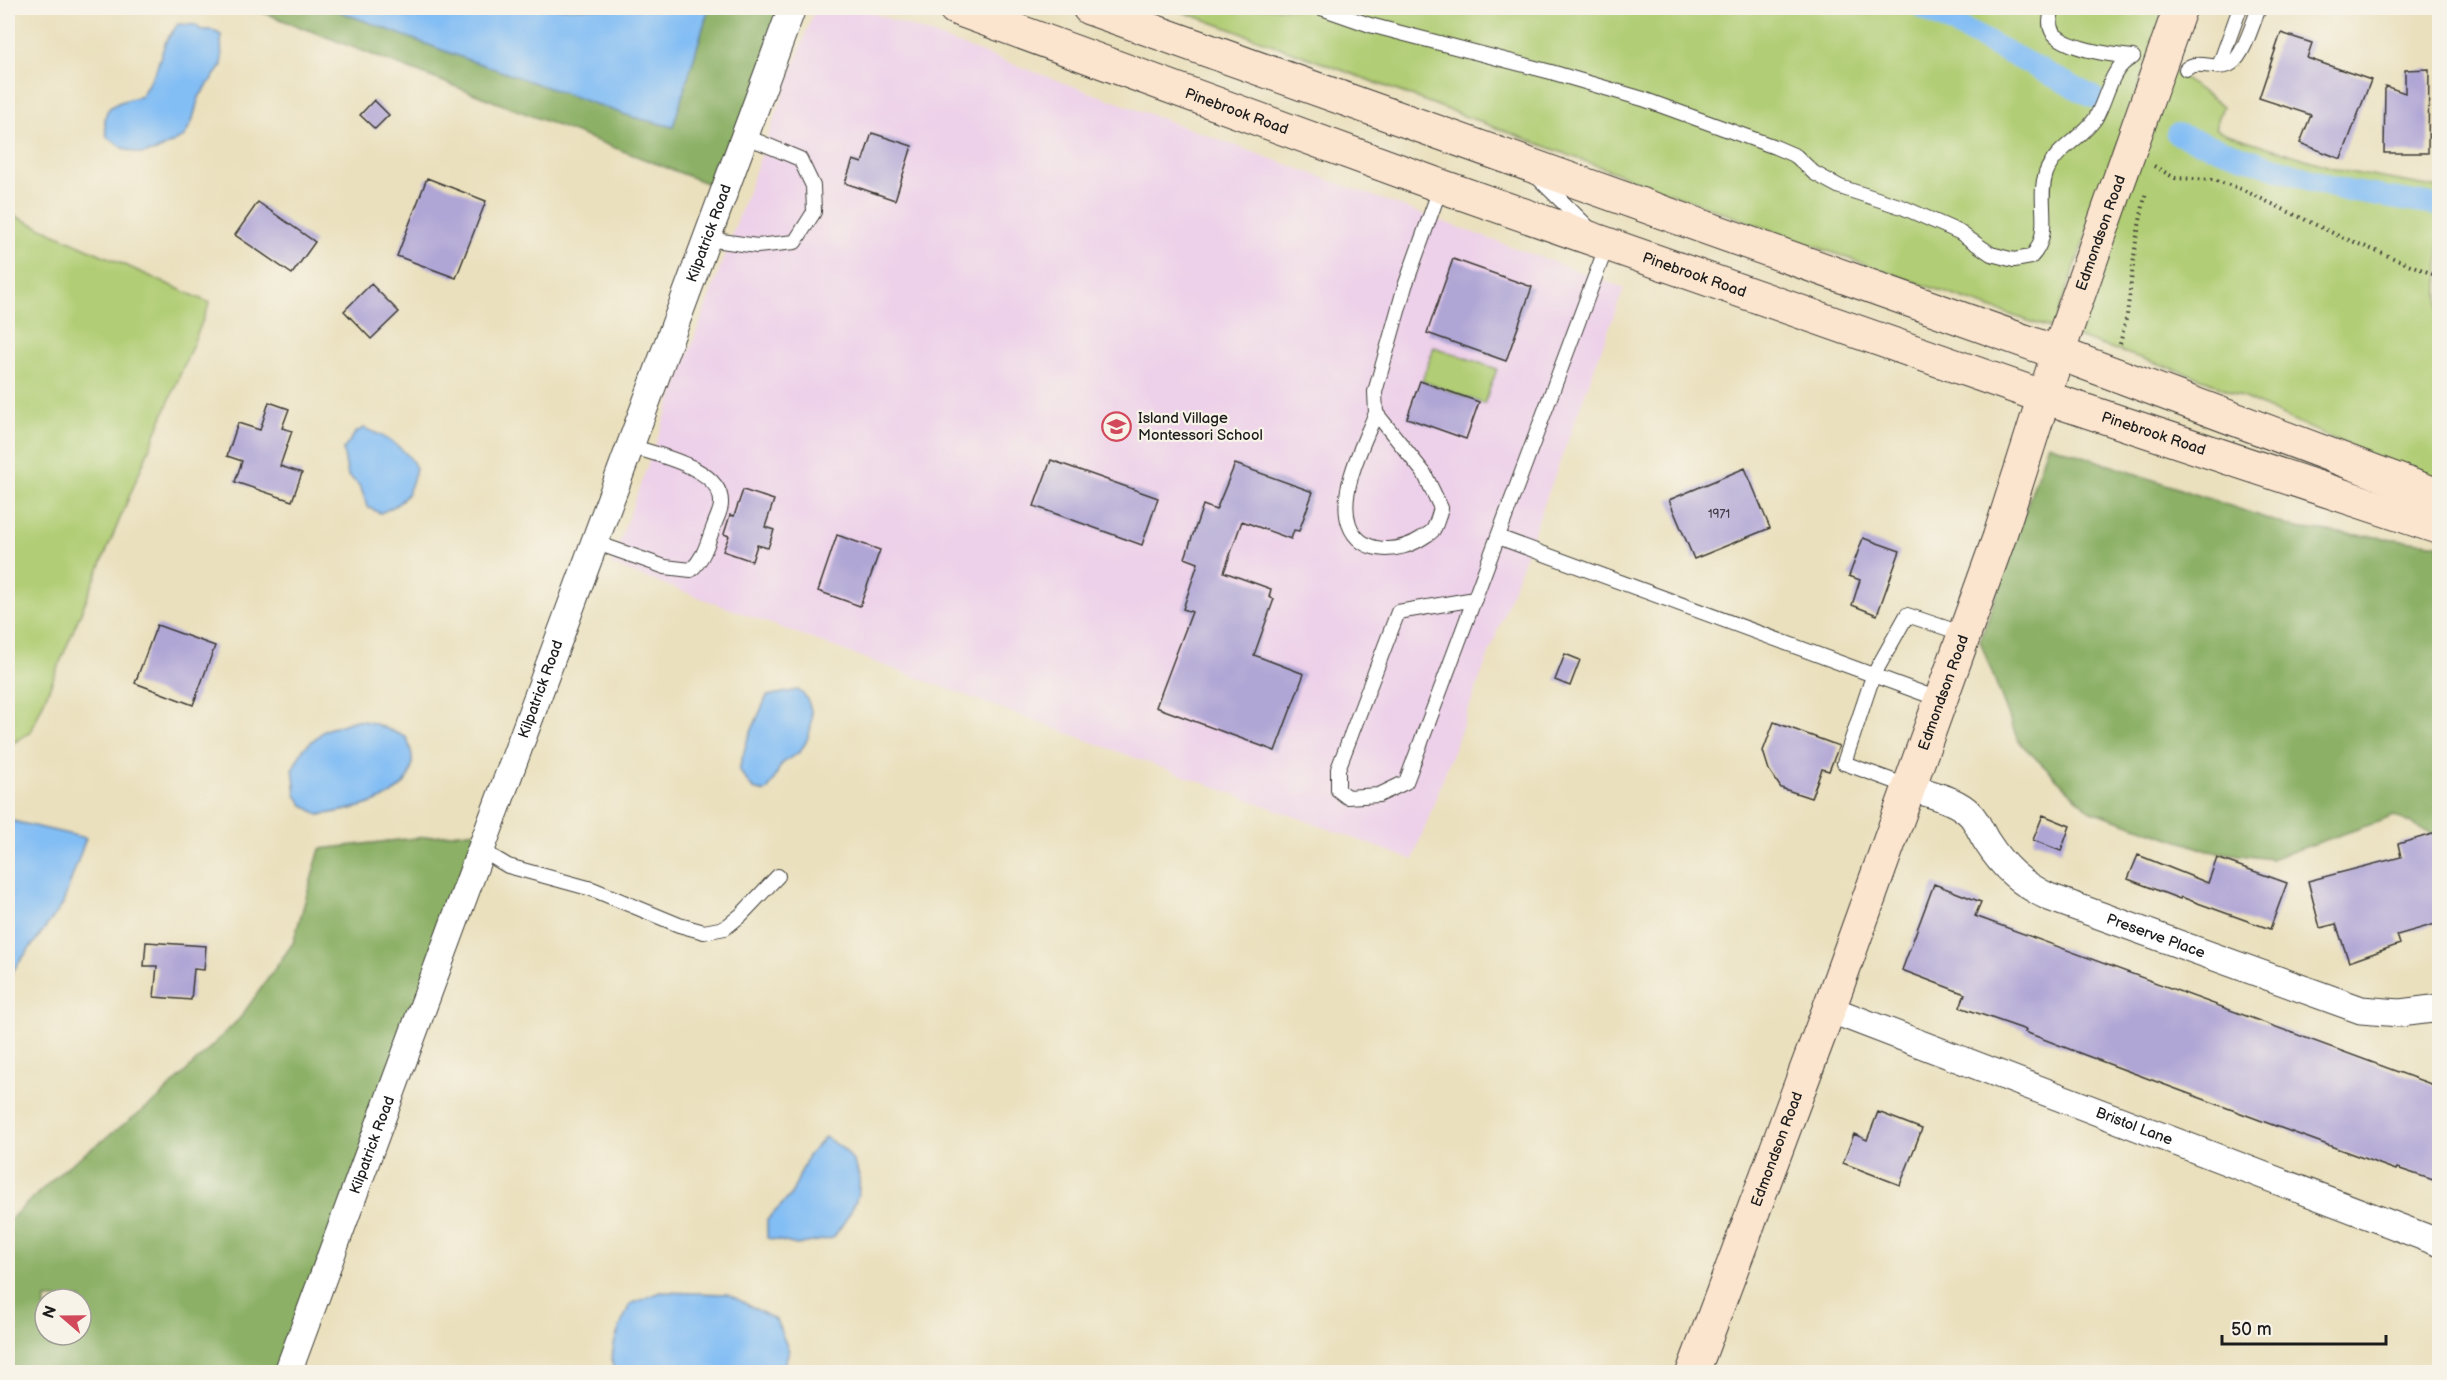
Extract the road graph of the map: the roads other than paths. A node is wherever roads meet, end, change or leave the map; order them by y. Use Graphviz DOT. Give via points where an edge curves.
graph roads {
  1 [pos="792,8"];
  2 [pos="955,8"];
  3 [pos="1089,8"];
  4 [pos="1321,8"];
  5 [pos="2053,8"];
  6 [pos="2180,8"];
  7 [pos="2241,8"];
  8 [pos="2259,8"];
  9 [pos="2219,66"];
  10 [pos="2186,69"];
  11 [pos="745,136"];
  12 [pos="1520,161"];
  13 [pos="1441,186"];
  14 [pos="707,239"];
  15 [pos="1607,245"];
  16 [pos="2058,353"];
  17 [pos="2044,397"];
  18 [pos="1376,413"];
  19 [pos="630,446"];
  20 [pos="2439,496"];
  21 [pos="2439,528"];
  22 [pos="1498,537"];
  23 [pos="594,542"];
  24 [pos="1475,599"];
  25 [pos="1964,634"];
  26 [pos="1873,676"];
  27 [pos="1941,700"];
  28 [pos="1910,788"];
  29 [pos="481,850"];
  30 [pos="778,876"];
  31 [pos="2439,1008"];
  32 [pos="1829,1009"];
  33 [pos="2439,1243"];
  34 [pos="288,1372"];
  35 [pos="1693,1372"];
  1 -- 11 [label="street, Kilpatrick Road"];
  2 -- 13 [label="street, Pinebrook Road"];
  3 -- 12 [label="street"];
  4 -- 5 [label="lane" via="1370,26 1643,99 1796,156 1814,173 1840,187 1902,207 1959,232 1991,254 2014,260 2031,257 2041,243 2045,176 2052,160 2091,125 2120,68 2133,57 2079,47 2059,38 2050,24"];
  6 -- 16 [label="street, Edmondson Road"];
  7 -- 9 [label="lane"];
  8 -- 9 [label="lane" via="2237,58"];
  9 -- 10 [label="lane" via="2197,64"];
  11 -- 14 [label="street, Kilpatrick Road"];
  11 -- 14 [label="lane" via="800,159 813,186 814,212 795,242 757,246"];
  12 -- 15 [label="lane"];
  12 -- 16 [label="street"];
  13 -- 15 [label="street, Pinebrook Road"];
  13 -- 18 [label="lane" via="1396,318 1375,392"];
  14 -- 19 [label="street, Kilpatrick Road"];
  15 -- 17 [label="street, Pinebrook Road"];
  15 -- 22 [label="lane"];
  16 -- 17 [label="street, Edmondson Road"];
  16 -- 20 [label="street"];
  17 -- 21 [label="street, Pinebrook Road"];
  17 -- 25 [label="street, Edmondson Road"];
  18 -- 18 [label="lane" via="1424,472 1441,508 1433,530 1410,546 1386,550 1362,543 1349,524 1347,502 1354,466"];
  19 -- 23 [label="street, Kilpatrick Road"];
  19 -- 23 [label="lane" via="681,462 706,475 718,489 721,504 701,560 691,570 665,567"];
  22 -- 24 [label="lane"];
  22 -- 26 [label="lane"];
  23 -- 29 [label="street, Kilpatrick Road"];
  24 -- 24 [label="lane" via="1406,782 1379,795 1347,797 1338,790 1338,769 1398,612"];
  25 -- 26 [label="lane" via="1907,615"];
  25 -- 27 [label="street, Edmondson Road"];
  26 -- 27 [label="lane"];
  26 -- 28 [label="lane" via="1844,763"];
  27 -- 28 [label="street, Edmondson Road"];
  28 -- 31 [label="street, Preserve Place" via="1964,809 2012,874 2049,897 2361,1010 2400,1013"];
  28 -- 32 [label="street, Edmondson Road"];
  29 -- 30 [label="lane" via="508,866 592,889 704,932 725,928"];
  29 -- 34 [label="street, Kilpatrick Road"];
  32 -- 33 [label="street, Bristol Lane"];
  32 -- 35 [label="street, Edmondson Road"];
}
